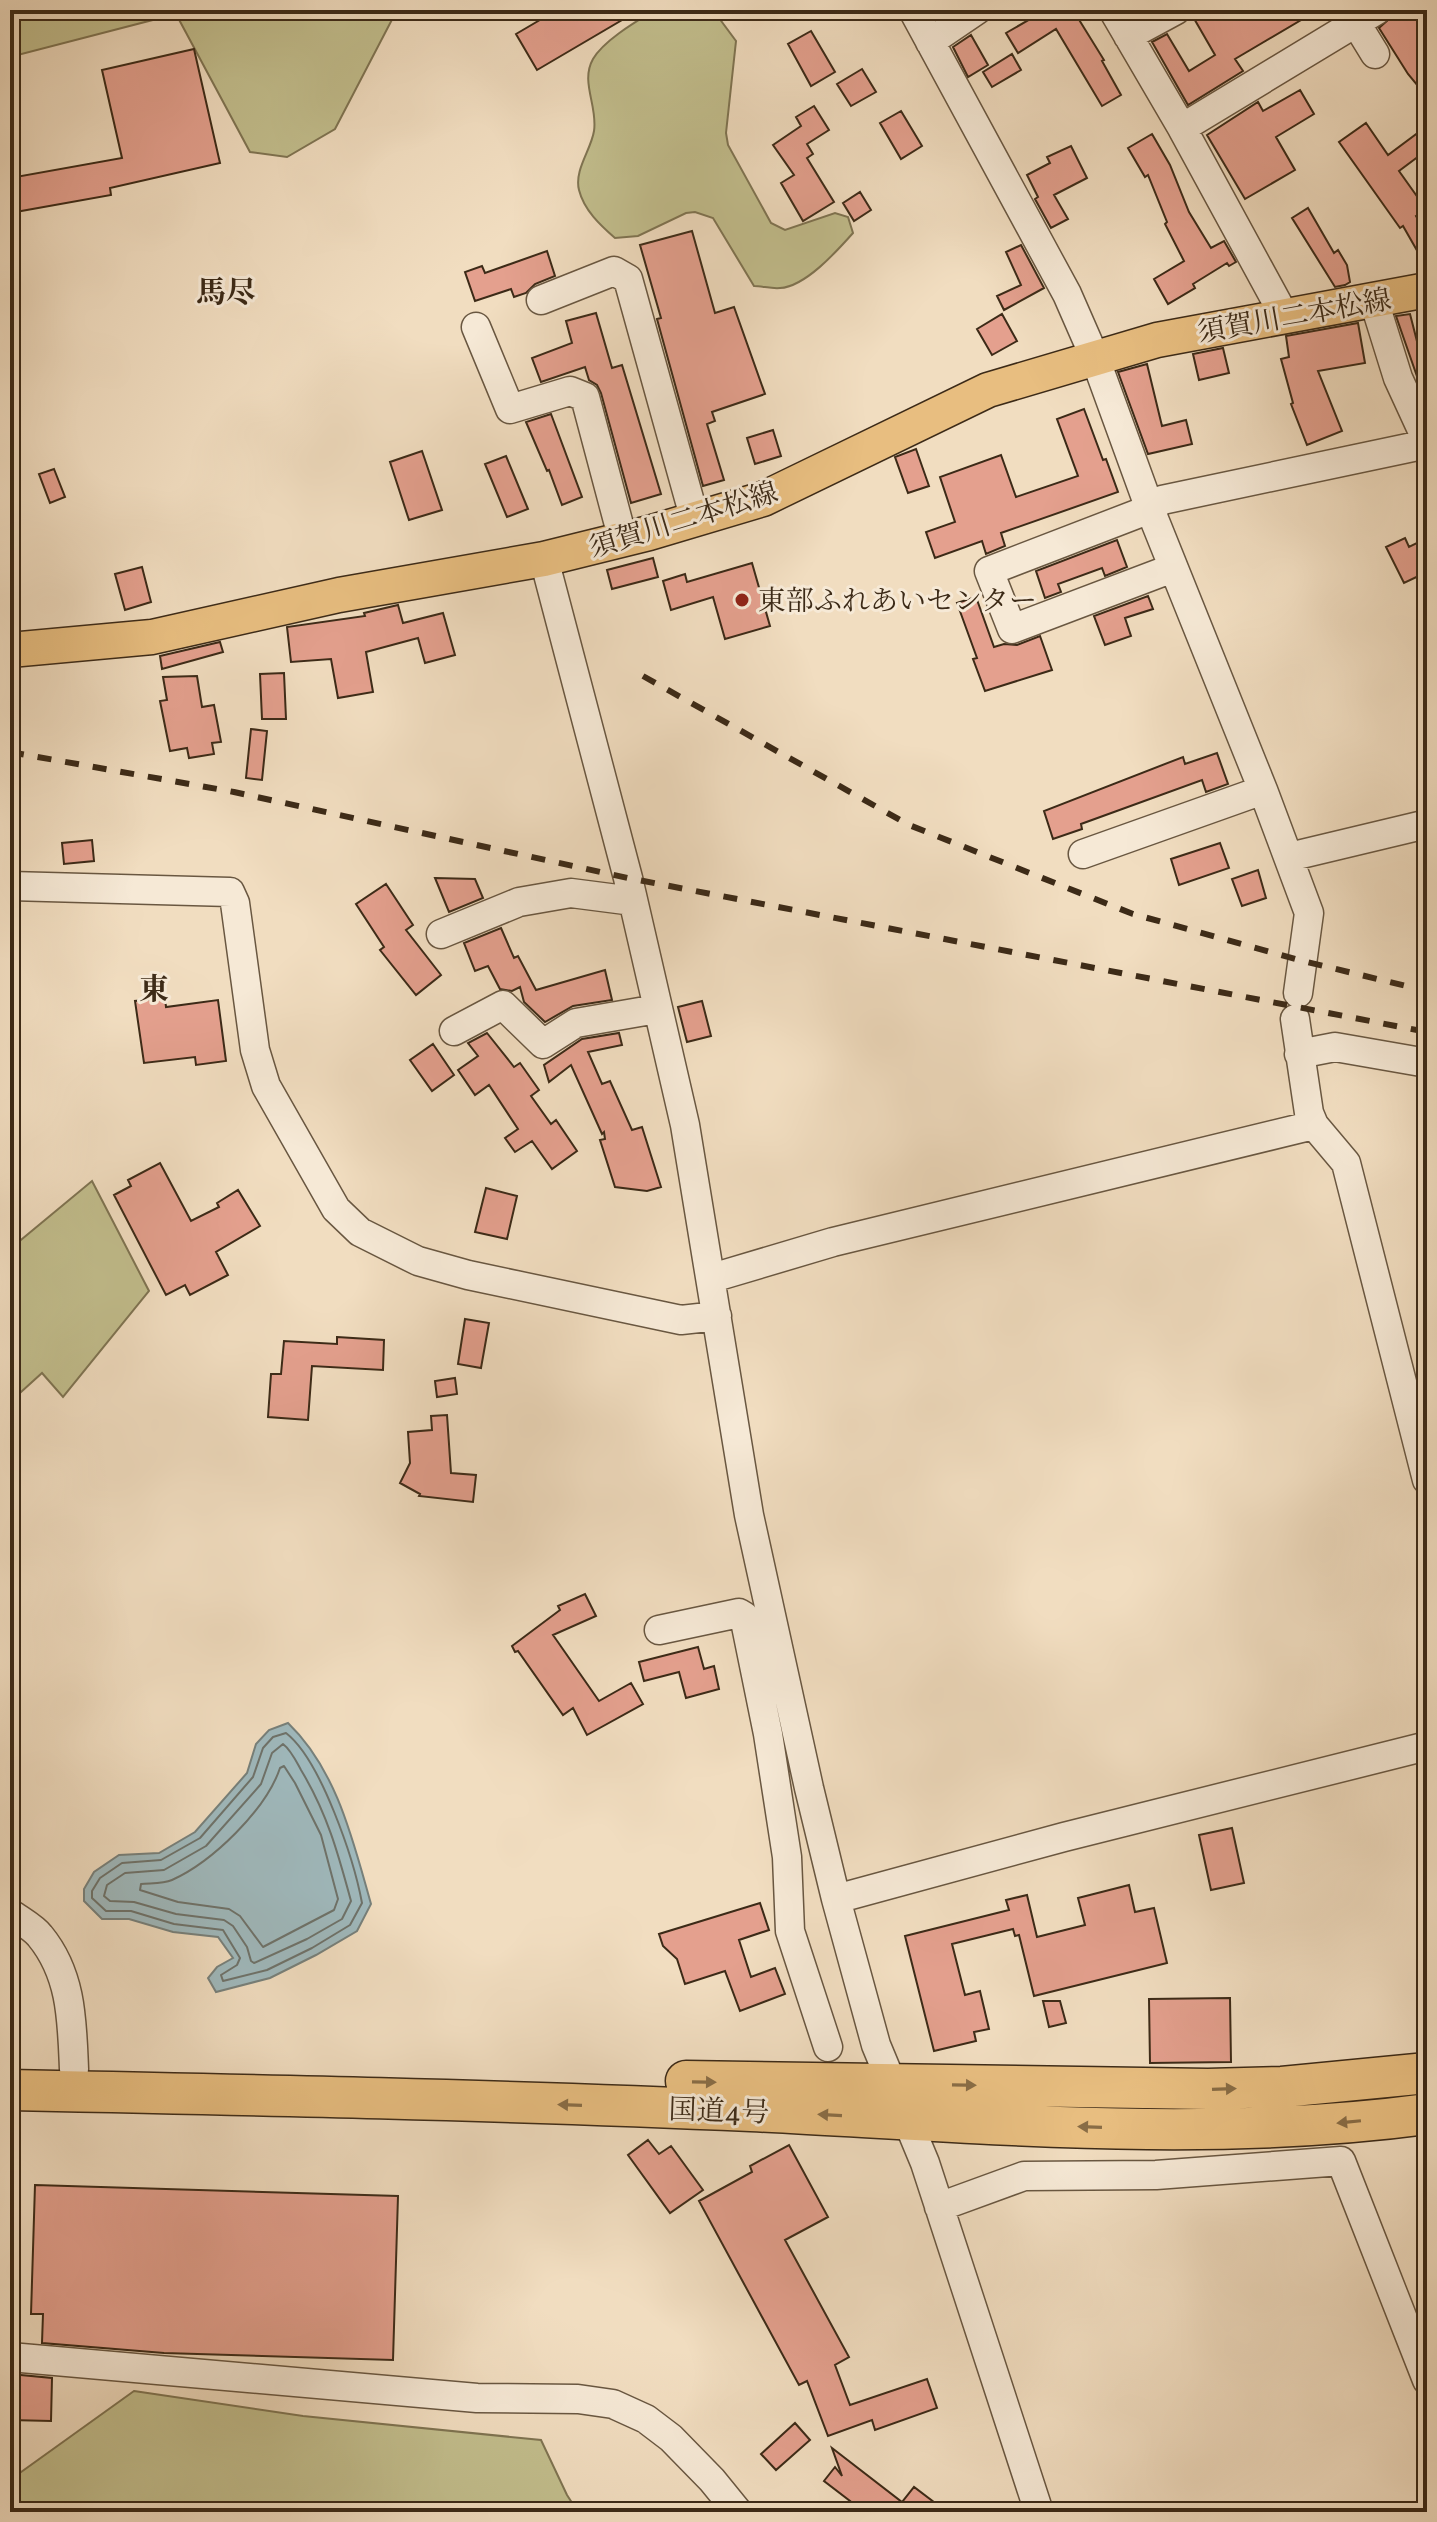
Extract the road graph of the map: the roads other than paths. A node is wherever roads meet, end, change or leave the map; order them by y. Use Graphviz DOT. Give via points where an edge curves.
graph roads {
  1 [pos="913,10"];
  2 [pos="977,10"];
  3 [pos="1113,10"];
  4 [pos="1176,10"];
  5 [pos="1360,15"];
  6 [pos="1128,36"];
  7 [pos="930,42"];
  8 [pos="1375,54"];
  9 [pos="1182,128"];
  10 [pos="1427,290"];
  11 [pos="541,300"];
  12 [pos="1374,301"];
  13 [pos="1285,317"];
  14 [pos="476,327"];
  15 [pos="1095,358"];
  16 [pos="1427,442"];
  17 [pos="1150,509"];
  18 [pos="695,520"];
  19 [pos="623,540"];
  20 [pos="544,559"];
  21 [pos="1173,568"];
  22 [pos="10,650"];
  23 [pos="1263,790"];
  24 [pos="1427,824"];
  25 [pos="1083,854"];
  26 [pos="1289,857"];
  27 [pos="10,886"];
  28 [pos="633,901"];
  29 [pos="441,934"];
  30 [pos="657,1009"];
  31 [pos="454,1031"];
  32 [pos="1299,1054"];
  33 [pos="1427,1063"];
  34 [pos="1314,1125"];
  35 [pos="712,1278"];
  36 [pos="717,1316"];
  37 [pos="1427,1480"];
  38 [pos="659,1630"];
  39 [pos="1427,1746"];
  40 [pos="789,1886"];
  41 [pos="834,1889"];
  42 [pos="10,1913"];
  43 [pos="828,2047"];
  44 [pos="10,2068"];
  45 [pos="74,2069"];
  46 [pos="1427,2073"];
  47 [pos="10,2090"];
  48 [pos="898,2101"];
  49 [pos="1427,2114"];
  50 [pos="939,2207"];
  51 [pos="10,2357"];
  52 [pos="1427,2380"];
  53 [pos="738,2512"];
  54 [pos="1039,2512"];
  1 -- 7 [label="street"];
  2 -- 7 [label="street"];
  3 -- 6 [label="street"];
  4 -- 6 [label="street"];
  5 -- 8 [label="street"];
  5 -- 9 [label="street"];
  6 -- 9 [label="street"];
  7 -- 15 [label="street" via="1067,294"];
  9 -- 13 [label="street"];
  10 -- 12 [label="main road, 須賀川二本松線"];
  11 -- 18 [label="street" via="614,271 628,279"];
  12 -- 13 [label="main road, 須賀川二本松線"];
  12 -- 16 [label="street" via="1398,378"];
  13 -- 15 [label="main road, 須賀川二本松線" via="1157,340"];
  14 -- 19 [label="street" via="510,409 570,391 585,397"];
  15 -- 17 [label="street"];
  15 -- 18 [label="main road, 須賀川二本松線" via="988,390 763,499"];
  16 -- 17 [label="street" via="1162,500"];
  17 -- 21 [label="street"];
  17 -- 21 [label="street" via="989,571 1012,629"];
  18 -- 19 [label="main road, 須賀川二本松線"];
  19 -- 20 [label="main road, 須賀川二本松線"];
  20 -- 22 [label="main road, 須賀川二本松線" via="339,595 152,637"];
  20 -- 28 [label="street"];
  21 -- 23 [label="street"];
  23 -- 25 [label="street"];
  23 -- 26 [label="street"];
  24 -- 26 [label="street"];
  26 -- 32 [label="street" via="1309,913 1297,1006"];
  27 -- 36 [label="street" via="230,892 255,1050 266,1086 336,1209 360,1232 418,1261 468,1275 681,1320"];
  28 -- 29 [label="street" via="558,895 519,902"];
  28 -- 30 [label="street"];
  30 -- 31 [label="street" via="576,1023 543,1044 503,1005"];
  30 -- 35 [label="street" via="685,1125"];
  32 -- 33 [label="street" via="1335,1047"];
  32 -- 34 [label="street"];
  34 -- 35 [label="street" via="849,1238"];
  34 -- 37 [label="street" via="1346,1163"];
  35 -- 36 [label="street"];
  36 -- 41 [label="street" via="749,1515"];
  38 -- 40 [label="street" via="744,1616 768,1734"];
  39 -- 41 [label="street"];
  40 -- 41 [label="street"];
  40 -- 43 [label="street" via="790,1931"];
  41 -- 48 [label="street" via="876,2045"];
  42 -- 45 [label="street" via="39,1935 64,1977"];
  44 -- 45 [label="highway, 国道4号"];
  45 -- 48 [label="highway, 国道4号, one-way"];
  48 -- 46 [label="highway, 国道4号, one-way" via="1282,2087"];
  48 -- 47 [label="highway, 国道4号, one-way"];
  49 -- 48 [label="highway, 国道4号, one-way" via="1319,2125 1165,2129 1018,2125"];
  48 -- 50 [label="street"];
  50 -- 52 [label="street" via="1024,2176 1156,2175 1341,2161"];
  50 -- 54 [label="street"];
  51 -- 53 [label="street" via="477,2398 613,2404 671,2438"];
}
